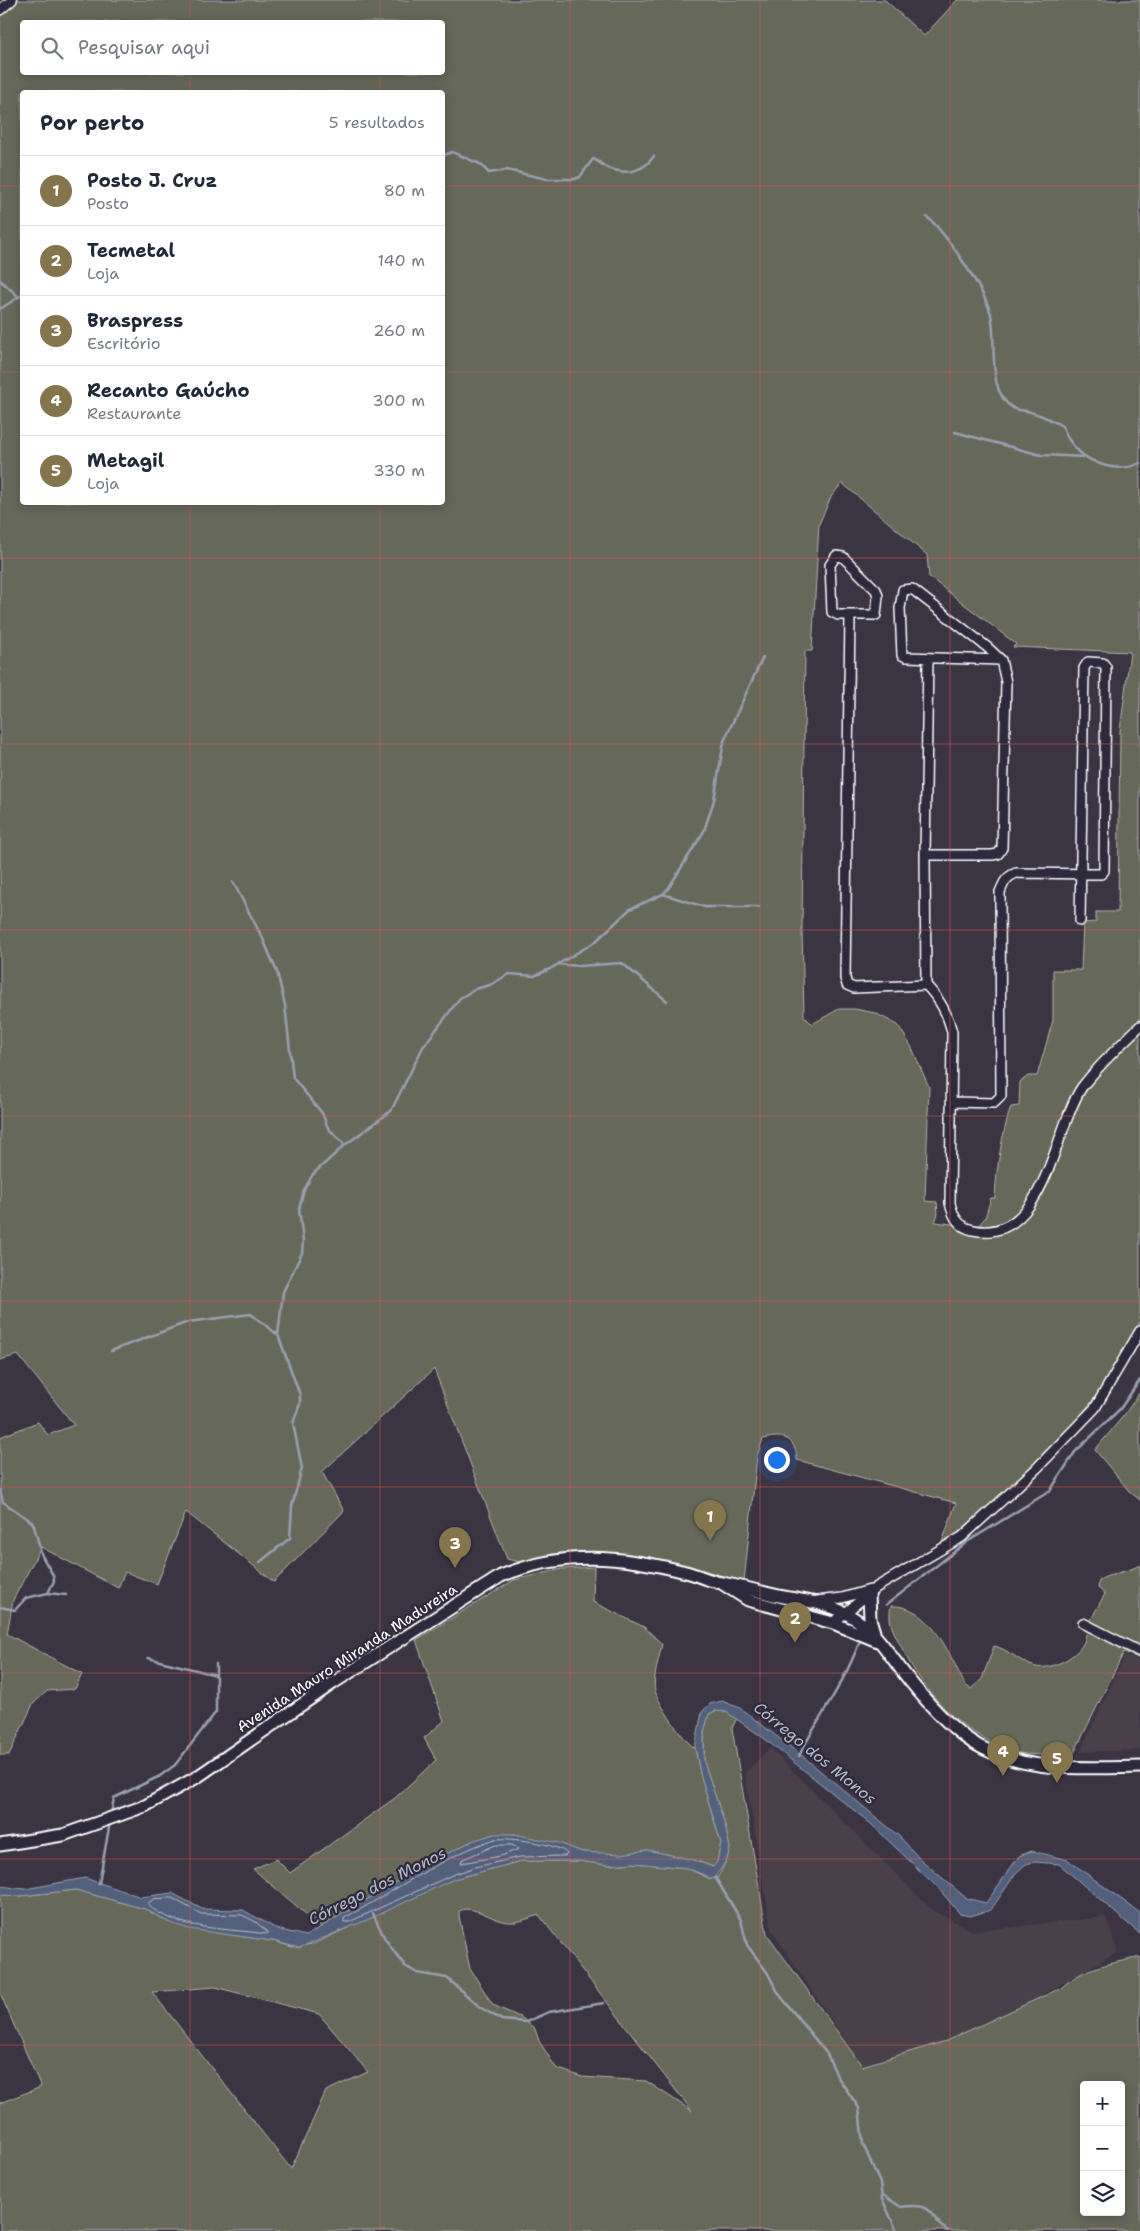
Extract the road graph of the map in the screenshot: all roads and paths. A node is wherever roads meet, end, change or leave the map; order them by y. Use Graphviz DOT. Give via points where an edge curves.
graph roads {
  1 [pos="12,0"];
  2 [pos="0,10"];
  3 [pos="850,616"];
  4 [pos="928,658"];
  5 [pos="1001,660"];
  6 [pos="925,855"];
  7 [pos="1080,874"];
  8 [pos="1080,921"];
  9 [pos="926,985"];
  10 [pos="1140,1026"];
  11 [pos="953,1102"];
  12 [pos="1140,1331"];
  13 [pos="722,1583"];
  14 [pos="873,1590"];
  15 [pos="810,1601"];
  16 [pos="844,1612"];
  17 [pos="833,1623"];
  18 [pos="1083,1623"];
  19 [pos="878,1638"];
  20 [pos="1140,1652"];
  21 [pos="1140,1767"];
  22 [pos="0,1845"];
  1 -- 2 [label="street"];
  3 -- 3 [label="street" via="834,614 831,607 830,565 836,556 843,557 871,584 878,596 876,615"];
  3 -- 9 [label="street" via="845,978 847,985 854,988"];
  4 -- 5 [label="street"];
  4 -- 5 [label="street" via="906,657 900,651 900,595 907,589 912,589"];
  4 -- 6 [label="street"];
  5 -- 6 [label="street" via="1006,682 1002,848 998,854 992,855"];
  6 -- 9 [label="street"];
  7 -- 7 [label="street" via="1084,668 1088,662 1100,662 1106,667 1104,871 1101,874"];
  7 -- 8 [label="street"];
  7 -- 11 [label="street" via="1016,873 1008,876 1004,883 1000,892 1001,1096 994,1103"];
  9 -- 11 [label="street" via="948,1013 952,1032"];
  10 -- 11 [label="street" via="1082,1088 1069,1112 1047,1177 1036,1197 1025,1211 993,1231 972,1230 953,1217 950,1203"];
  12 -- 14 [label="street" via="1094,1408 1036,1469 962,1537"];
  13 -- 15 [label="main road, Avenida Mauro Miranda Madureira"];
  13 -- 17 [label="main road, Avenida Mauro Miranda Madureira" via="739,1596 763,1606"];
  13 -- 22 [label="main road, Avenida Mauro Miranda Madureira" via="638,1561 555,1559 528,1565 501,1576 427,1622 197,1777 145,1806 63,1835"];
  14 -- 15 [label="street" via="842,1598"];
  14 -- 16 [label="street"];
  14 -- 19 [label="main road" via="870,1619"];
  15 -- 16 [label="main road, Avenida Mauro Miranda Madureira"];
  16 -- 17 [label="street"];
  16 -- 19 [label="main road, Avenida Mauro Miranda Madureira"];
  17 -- 19 [label="main road, Avenida Mauro Miranda Madureira"];
  18 -- 20 [label="street"];
  19 -- 21 [label="main road, Avenida Mauro Miranda Madureira" via="943,1718 966,1738 992,1751 1054,1768"];
}
